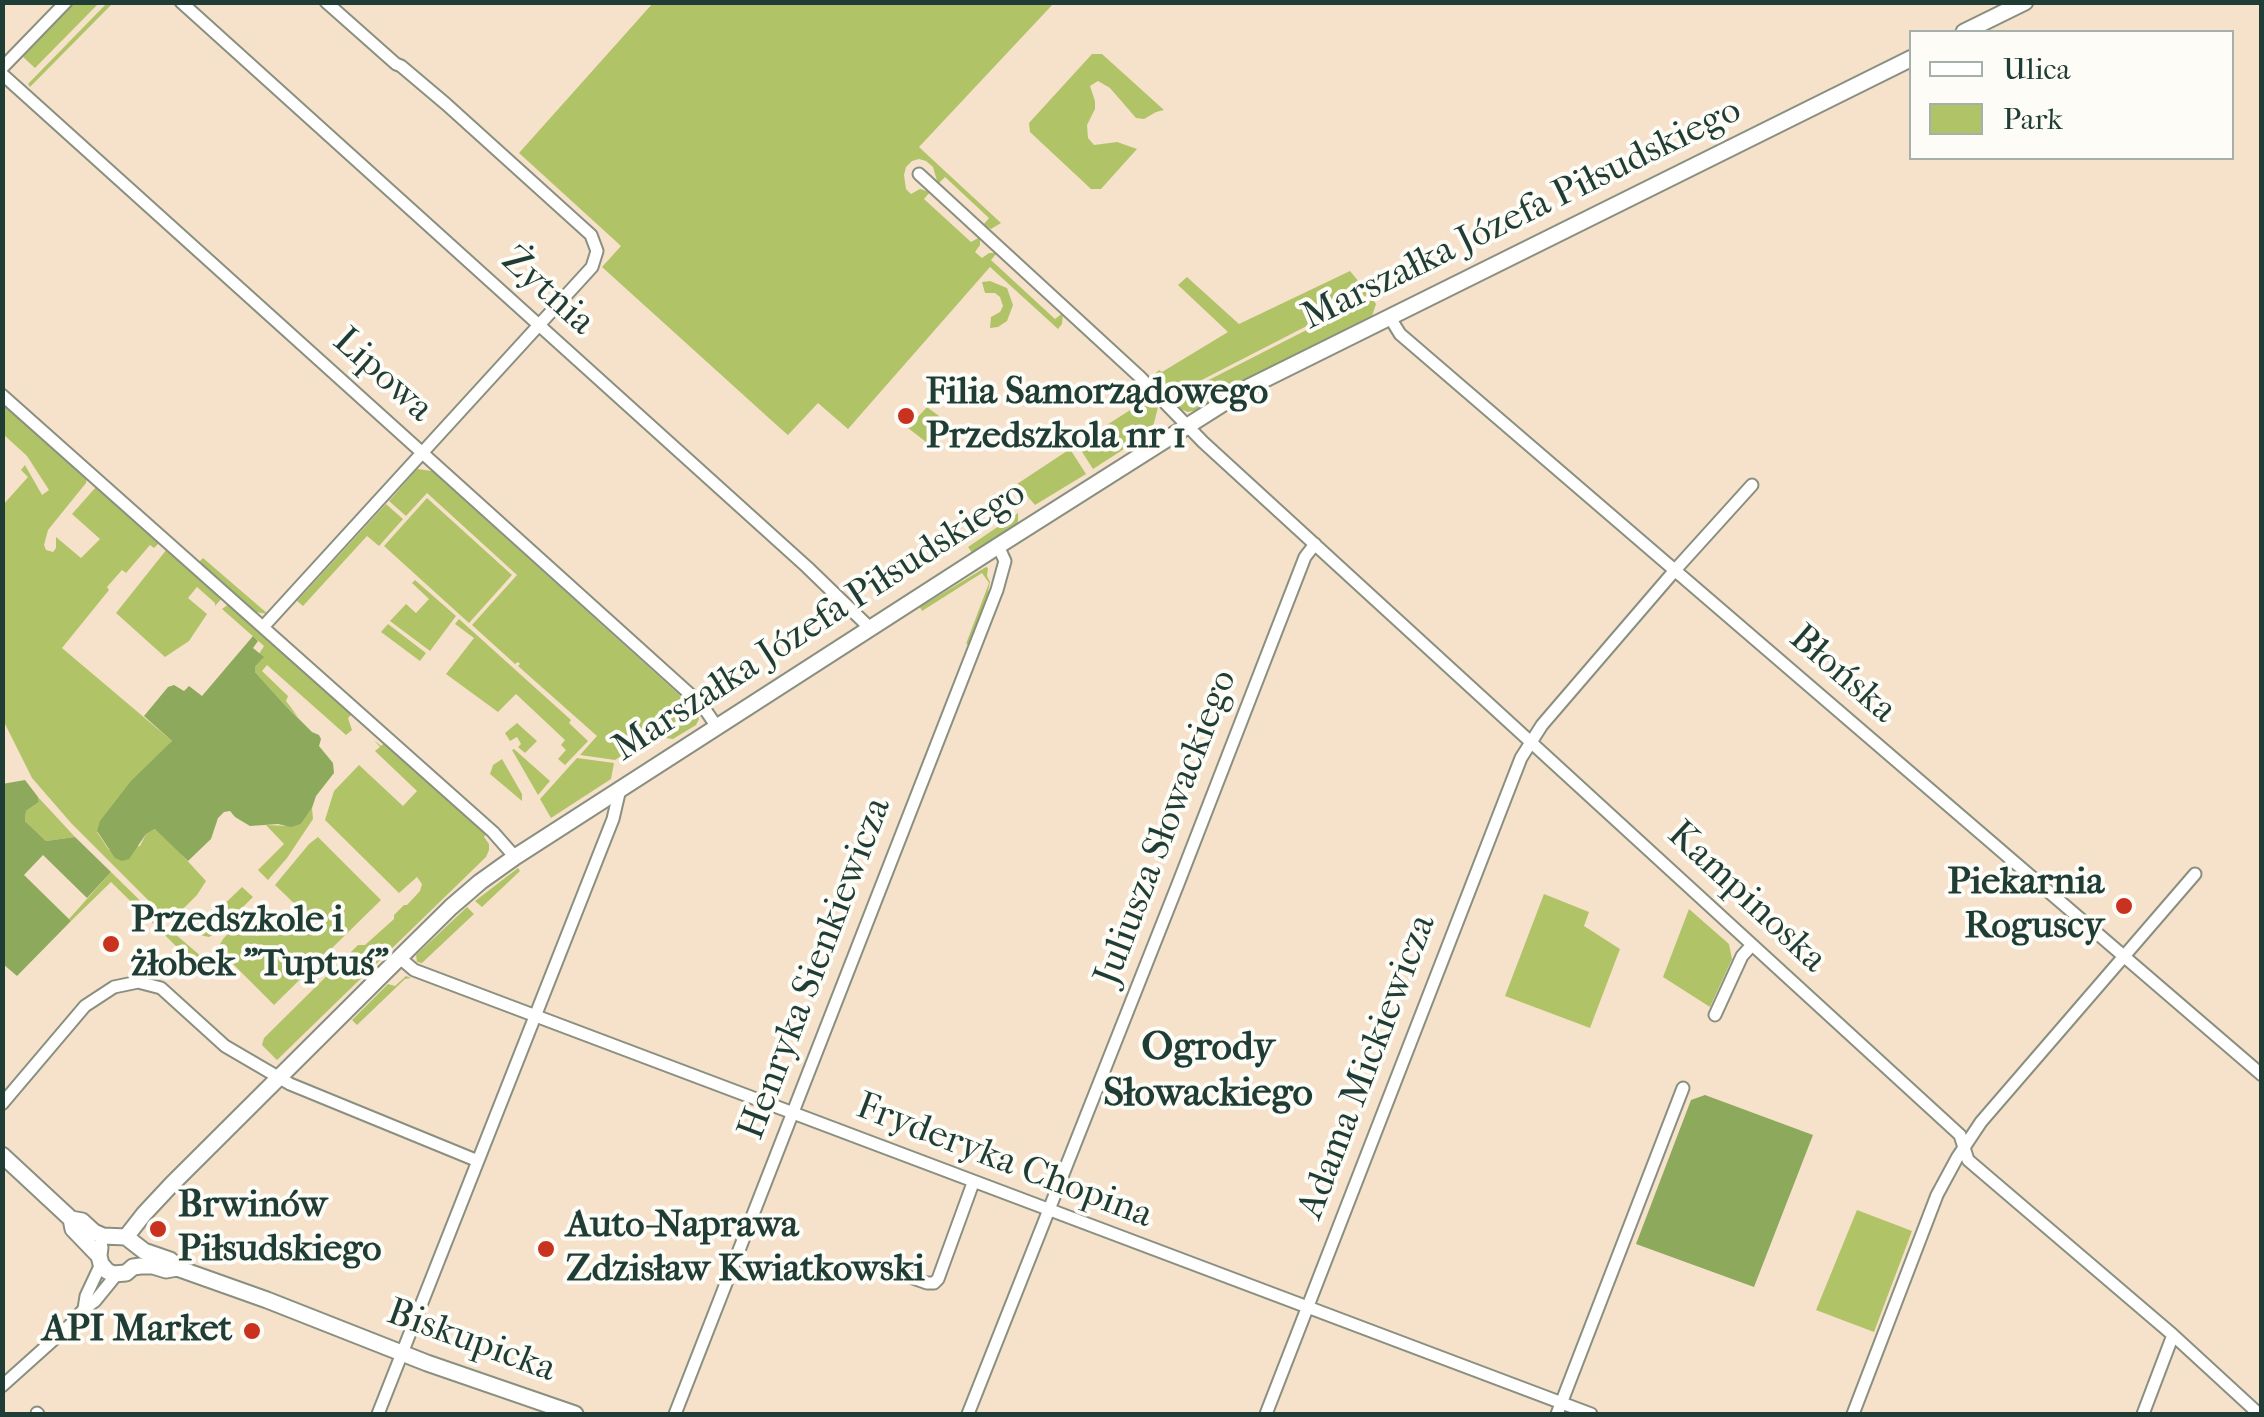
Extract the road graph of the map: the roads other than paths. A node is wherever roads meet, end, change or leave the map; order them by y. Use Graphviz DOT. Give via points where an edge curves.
graph roads {
  1 [pos="66,2"];
  2 [pos="182,2"];
  3 [pos="326,2"];
  4 [pos="2025,2"];
  5 [pos="1968,30"];
  6 [pos="1909,59"];
  7 [pos="2,71"];
  8 [pos="920,174"];
  9 [pos="1389,316"];
  10 [pos="538,325"];
  11 [pos="2,394"];
  12 [pos="1187,426"];
  13 [pos="422,452"];
  14 [pos="1752,485"];
  15 [pos="1315,544"];
  16 [pos="998,546"];
  17 [pos="1676,569"];
  18 [pos="264,627"];
  19 [pos="870,628"];
  20 [pos="717,726"];
  21 [pos="1530,742"];
  22 [pos="620,789"];
  23 [pos="516,857"];
  24 [pos="2195,874"];
  25 [pos="1752,944"];
  26 [pos="2124,956"];
  27 [pos="400,958"];
  28 [pos="1715,1015"];
  29 [pos="536,1016"];
  30 [pos="2262,1076"];
  31 [pos="280,1078"];
  32 [pos="1683,1088"];
  33 [pos="2,1104"];
  34 [pos="792,1114"];
  35 [pos="1964,1146"];
  36 [pos="2,1155"];
  37 [pos="478,1161"];
  38 [pos="974,1183"];
  39 [pos="1048,1211"];
  40 [pos="71,1219"];
  41 [pos="124,1240"];
  42 [pos="100,1260"];
  43 [pos="879,1266"];
  44 [pos="133,1267"];
  45 [pos="177,1268"];
  46 [pos="117,1274"];
  47 [pos="1306,1308"];
  48 [pos="84,1309"];
  49 [pos="2173,1336"];
  50 [pos="403,1354"];
  51 [pos="2,1386"];
  52 [pos="1559,1409"];
  53 [pos="378,1414"];
  54 [pos="574,1414"];
  55 [pos="675,1414"];
  56 [pos="968,1414"];
  57 [pos="1266,1414"];
  58 [pos="1590,1414"];
  59 [pos="1853,1414"];
  60 [pos="2142,1414"];
  61 [pos="2259,1414"];
  1 -- 7 [label="street"];
  2 -- 10 [label="street, Żytnia"];
  3 -- 10 [label="street" via="590,235 597,252 592,267"];
  4 -- 5 [label="street"];
  6 -- 9 [label="street, Marszałka Józefa Piłsudskiego"];
  7 -- 13 [label="street, Lipowa"];
  8 -- 12 [label="street, Kampinoska"];
  9 -- 12 [label="street, Marszałka Józefa Piłsudskiego"];
  9 -- 17 [label="street, Błońska" via="1400,334"];
  10 -- 13 [label="street"];
  10 -- 19 [label="street, Żytnia"];
  11 -- 18 [label="street"];
  12 -- 15 [label="street, Kampinoska"];
  12 -- 16 [label="street, Marszałka Józefa Piłsudskiego"];
  13 -- 18 [label="street"];
  13 -- 20 [label="street, Lipowa" via="702,705"];
  14 -- 17 [label="street, Adama Mickiewicza"];
  15 -- 21 [label="street, Kampinoska"];
  15 -- 39 [label="street, Juliusza Słowackiego"];
  16 -- 19 [label="street, Marszałka Józefa Piłsudskiego"];
  16 -- 34 [label="street, Henryka Sienkiewicza" via="1005,561 997,590"];
  17 -- 21 [label="street, Adama Mickiewicza"];
  17 -- 26 [label="street, Błońska"];
  18 -- 23 [label="street"];
  19 -- 20 [label="street, Marszałka Józefa Piłsudskiego"];
  20 -- 22 [label="street, Marszałka Józefa Piłsudskiego"];
  21 -- 25 [label="street, Kampinoska"];
  21 -- 47 [label="street, Adama Mickiewicza"];
  22 -- 23 [label="street, Marszałka Józefa Piłsudskiego"];
  22 -- 29 [label="street"];
  23 -- 27 [label="street, Marszałka Józefa Piłsudskiego"];
  24 -- 26 [label="street"];
  25 -- 28 [label="street"];
  25 -- 35 [label="street, Kampinoska" via="1960,1135"];
  26 -- 30 [label="street, Błońska"];
  26 -- 35 [label="street"];
  27 -- 29 [label="street, Fryderyka Chopina" via="414,970"];
  27 -- 31 [label="street, Marszałka Józefa Piłsudskiego"];
  29 -- 34 [label="street, Fryderyka Chopina"];
  29 -- 37 [label="street"];
  31 -- 33 [label="street" via="225,1046 161,988 130,982 82,1010"];
  31 -- 37 [label="street"];
  31 -- 41 [label="street, Marszałka Józefa Piłsudskiego"];
  32 -- 52 [label="street"];
  34 -- 38 [label="street, Fryderyka Chopina"];
  34 -- 55 [label="street, Henryka Sienkiewicza"];
  35 -- 49 [label="street, Kampinoska" via="1968,1160"];
  35 -- 59 [label="street" via="1937,1195"];
  36 -- 40 [label="street, Biskupicka"];
  37 -- 50 [label="street"];
  38 -- 39 [label="street, Fryderyka Chopina"];
  38 -- 43 [label="street" via="934,1283"];
  39 -- 47 [label="street, Fryderyka Chopina"];
  39 -- 56 [label="street, Juliusza Słowackiego"];
  40 -- 41 [label="street, Biskupicka"];
  40 -- 42 [label="street, Biskupicka"];
  41 -- 42 [label="street" via="101,1245"];
  41 -- 44 [label="street" via="138,1255"];
  41 -- 45 [label="street, Biskupicka"];
  42 -- 46 [label="street"];
  42 -- 48 [label="street"];
  44 -- 45 [label="street, Biskupicka"];
  44 -- 46 [label="street"];
  45 -- 50 [label="street, Biskupicka"];
  46 -- 48 [label="street"];
  47 -- 52 [label="street, Fryderyka Chopina"];
  47 -- 57 [label="street, Adama Mickiewicza"];
  48 -- 51 [label="street"];
  49 -- 60 [label="street"];
  49 -- 61 [label="street, Kampinoska"];
  50 -- 53 [label="street"];
  50 -- 54 [label="street, Biskupicka"];
  52 -- 58 [label="street, Fryderyka Chopina"];
}
